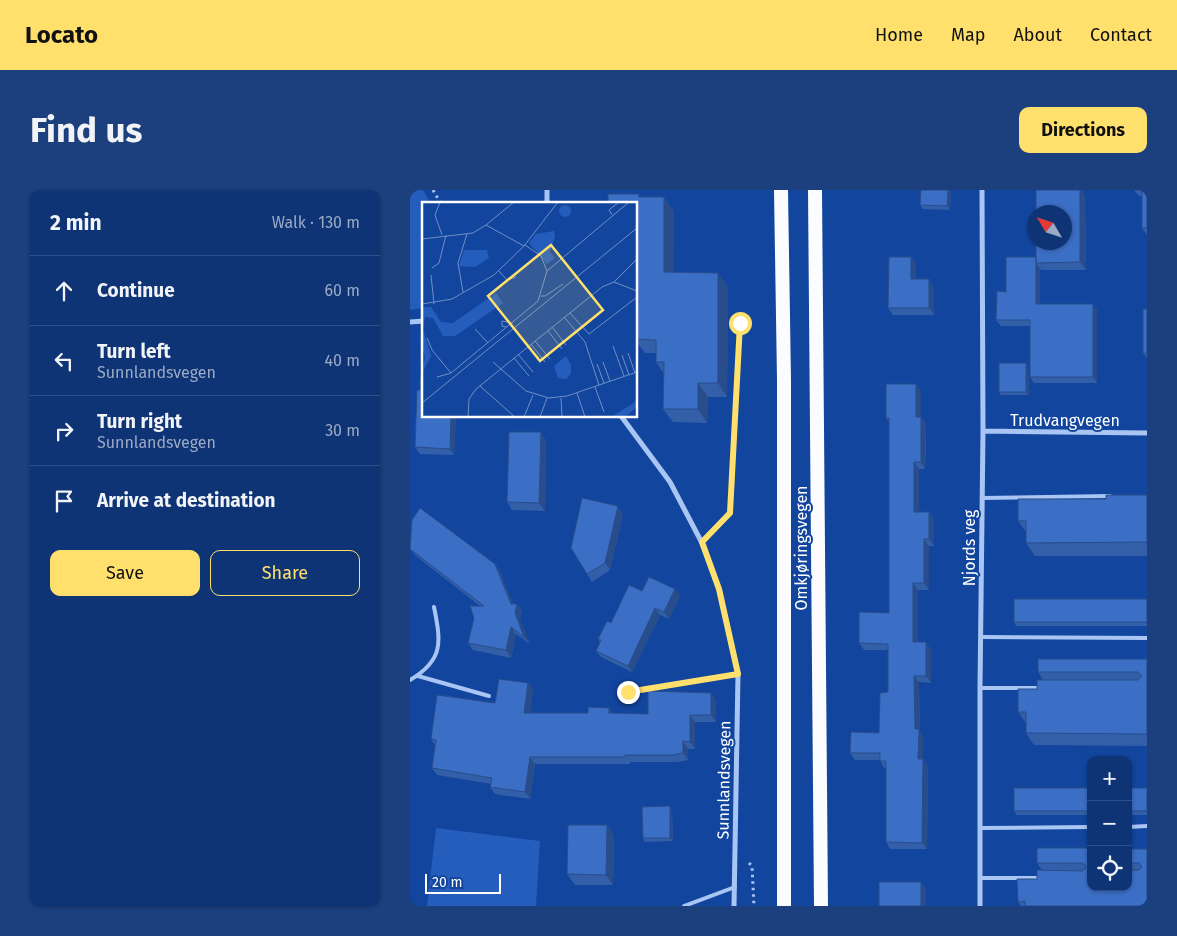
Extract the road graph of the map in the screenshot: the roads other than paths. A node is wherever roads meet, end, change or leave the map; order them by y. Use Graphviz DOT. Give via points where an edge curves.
graph roads {
  1 [pos="781,190"];
  2 [pos="815,190"];
  3 [pos="982,190"];
  4 [pos="740,323"];
  5 [pos="622,418"];
  6 [pos="983,432"];
  7 [pos="1147,433"];
  8 [pos="1118,495"];
  9 [pos="982,498"];
  10 [pos="702,542"];
  11 [pos="434,608"];
  12 [pos="981,637"];
  13 [pos="1147,638"];
  14 [pos="738,674"];
  15 [pos="418,676"];
  16 [pos="410,680"];
  17 [pos="980,688"];
  18 [pos="1049,688"];
  19 [pos="628,692"];
  20 [pos="489,696"];
  21 [pos="1147,826"];
  22 [pos="1087,827"];
  23 [pos="1132,827"];
  24 [pos="981,828"];
  25 [pos="980,878"];
  26 [pos="1045,878"];
  27 [pos="735,887"];
  28 [pos="684,906"];
  29 [pos="734,906"];
  30 [pos="784,906"];
  31 [pos="821,906"];
  32 [pos="980,906"];
  1 -- 30 [label="highway, Omkjøringsvegen"];
  2 -- 31 [label="highway, Omkjøringsvegen"];
  3 -- 6 [label="street, Njords veg"];
  4 -- 10 [label="lane" via="730,513"];
  5 -- 10 [label="street, Sunnlandsvegen" via="670,482"];
  6 -- 7 [label="street, Trudvangvegen"];
  6 -- 9 [label="street, Njords veg"];
  8 -- 9 [label="lane"];
  9 -- 12 [label="street, Njords veg"];
  10 -- 14 [label="street, Sunnlandsvegen" via="719,589"];
  11 -- 15 [label="lane" via="439,650"];
  12 -- 13 [label="lane"];
  12 -- 17 [label="street, Njords veg"];
  14 -- 19 [label="lane"];
  14 -- 27 [label="street, Sunnlandsvegen"];
  15 -- 16 [label="lane"];
  15 -- 20 [label="lane"];
  17 -- 18 [label="lane"];
  17 -- 24 [label="street, Njords veg"];
  21 -- 23 [label="lane"];
  22 -- 24 [label="lane"];
  24 -- 25 [label="street, Njords veg"];
  25 -- 26 [label="lane"];
  25 -- 32 [label="street, Njords veg"];
  27 -- 28 [label="lane"];
  27 -- 29 [label="street, Sunnlandsvegen"];
}
